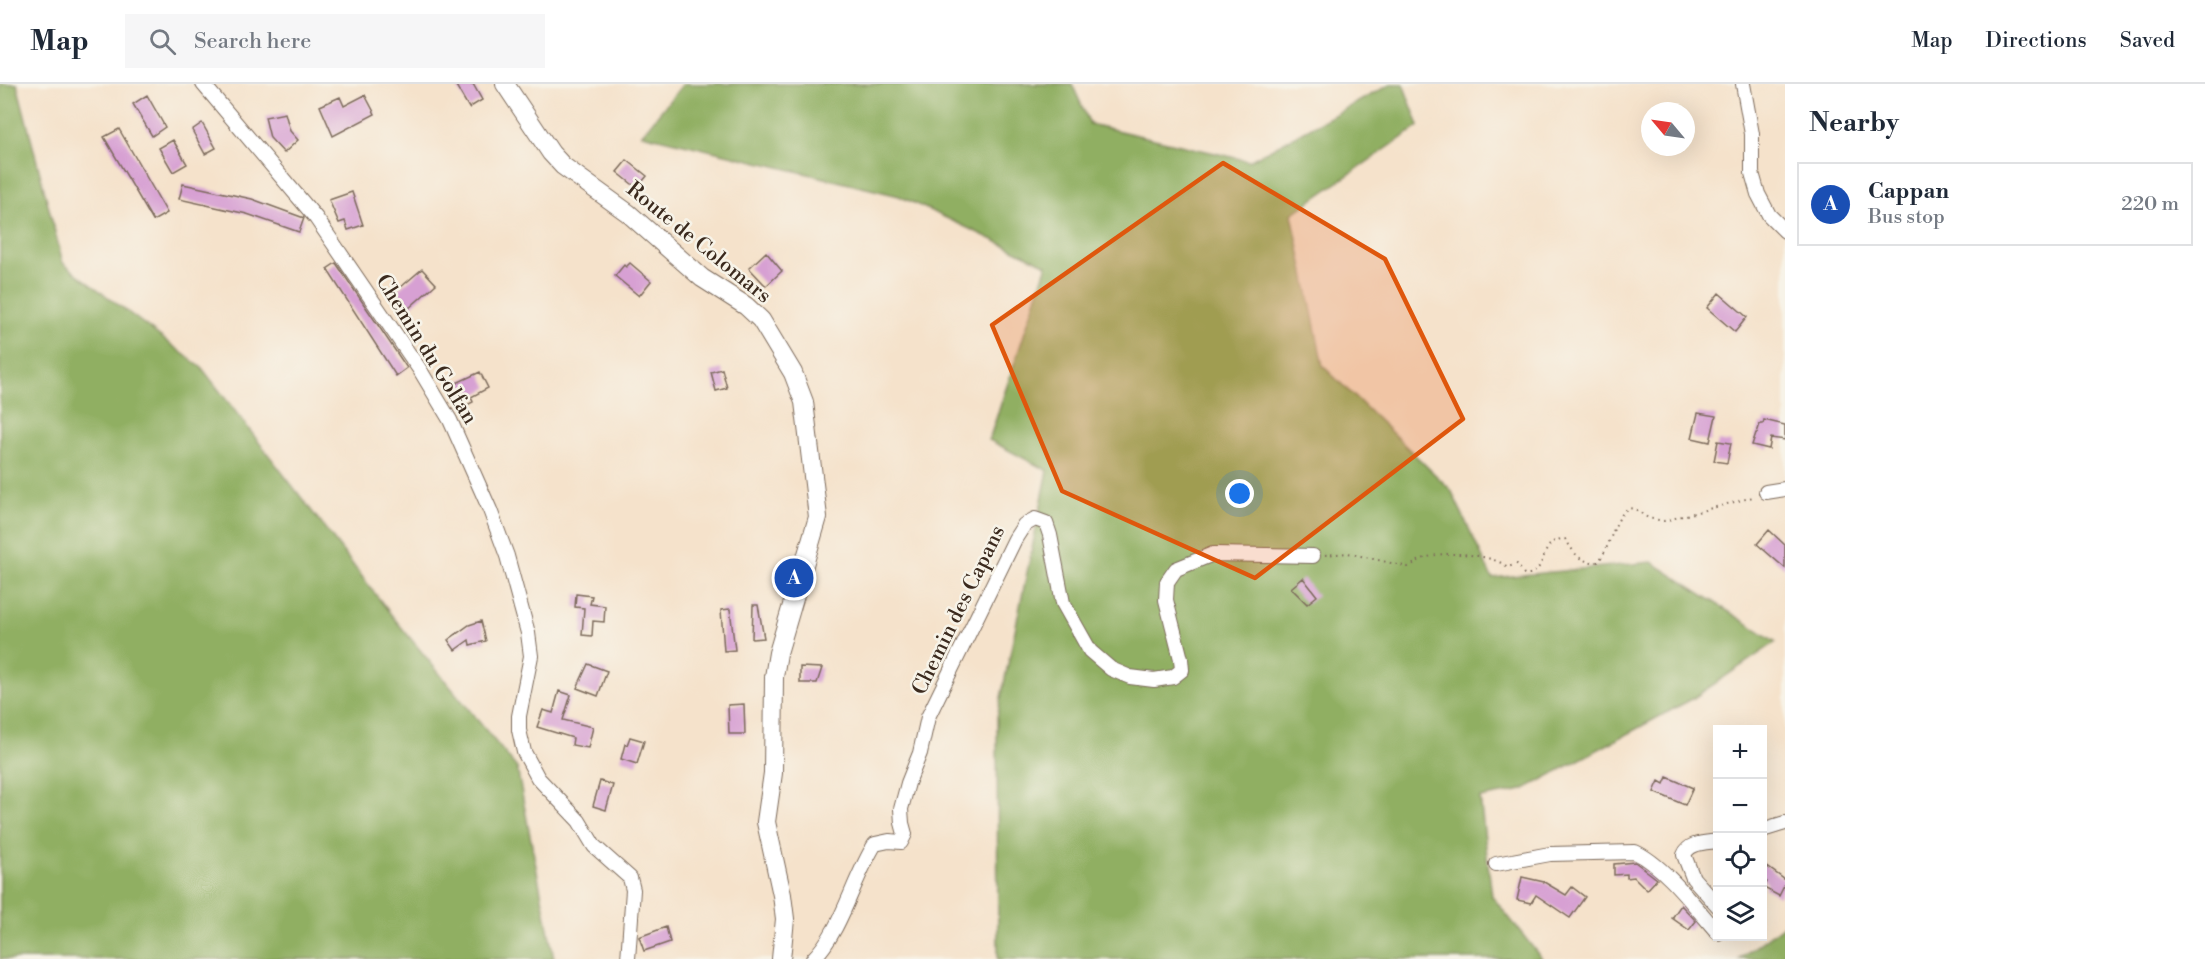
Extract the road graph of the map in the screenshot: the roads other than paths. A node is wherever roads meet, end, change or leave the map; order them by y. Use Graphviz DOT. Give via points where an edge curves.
graph roads {
  1 [pos="203,84"];
  2 [pos="505,84"];
  3 [pos="1743,84"];
  4 [pos="1785,231"];
  5 [pos="1785,489"];
  6 [pos="1766,492"];
  7 [pos="1313,556"];
  8 [pos="1785,823"];
  9 [pos="1767,828"];
  10 [pos="1713,842"];
  11 [pos="1496,864"];
  12 [pos="1713,900"];
  13 [pos="1713,927"];
  14 [pos="628,959"];
  15 [pos="781,959"];
  16 [pos="813,959"];
  1 -- 14 [label="street, Chemin du Golfan" via="316,218 450,420 507,556 528,633 531,656 519,716 524,752 538,778 579,821 594,846 630,878 633,890"];
  2 -- 15 [label="main road, Route de Colomars" via="563,166 628,213 702,278 761,320 793,373 804,402 818,517 776,665 773,773 765,822 785,919"];
  3 -- 4 [label="street" via="1752,134 1752,173 1758,194 1769,215"];
  5 -- 6 [label="street"];
  7 -- 16 [label="street, Chemin des Capans" via="1213,554 1176,569 1167,582 1166,600 1182,670 1173,677 1154,680 1111,669 1090,651 1063,603 1046,523 1035,519 1024,525 928,717 901,809 905,834 901,842 875,844 824,949"];
  8 -- 9 [label="street"];
  10 -- 12 [label="street" via="1691,846 1684,855 1693,878"];
  11 -- 13 [label="street" via="1550,854 1635,852 1646,857"];
}
